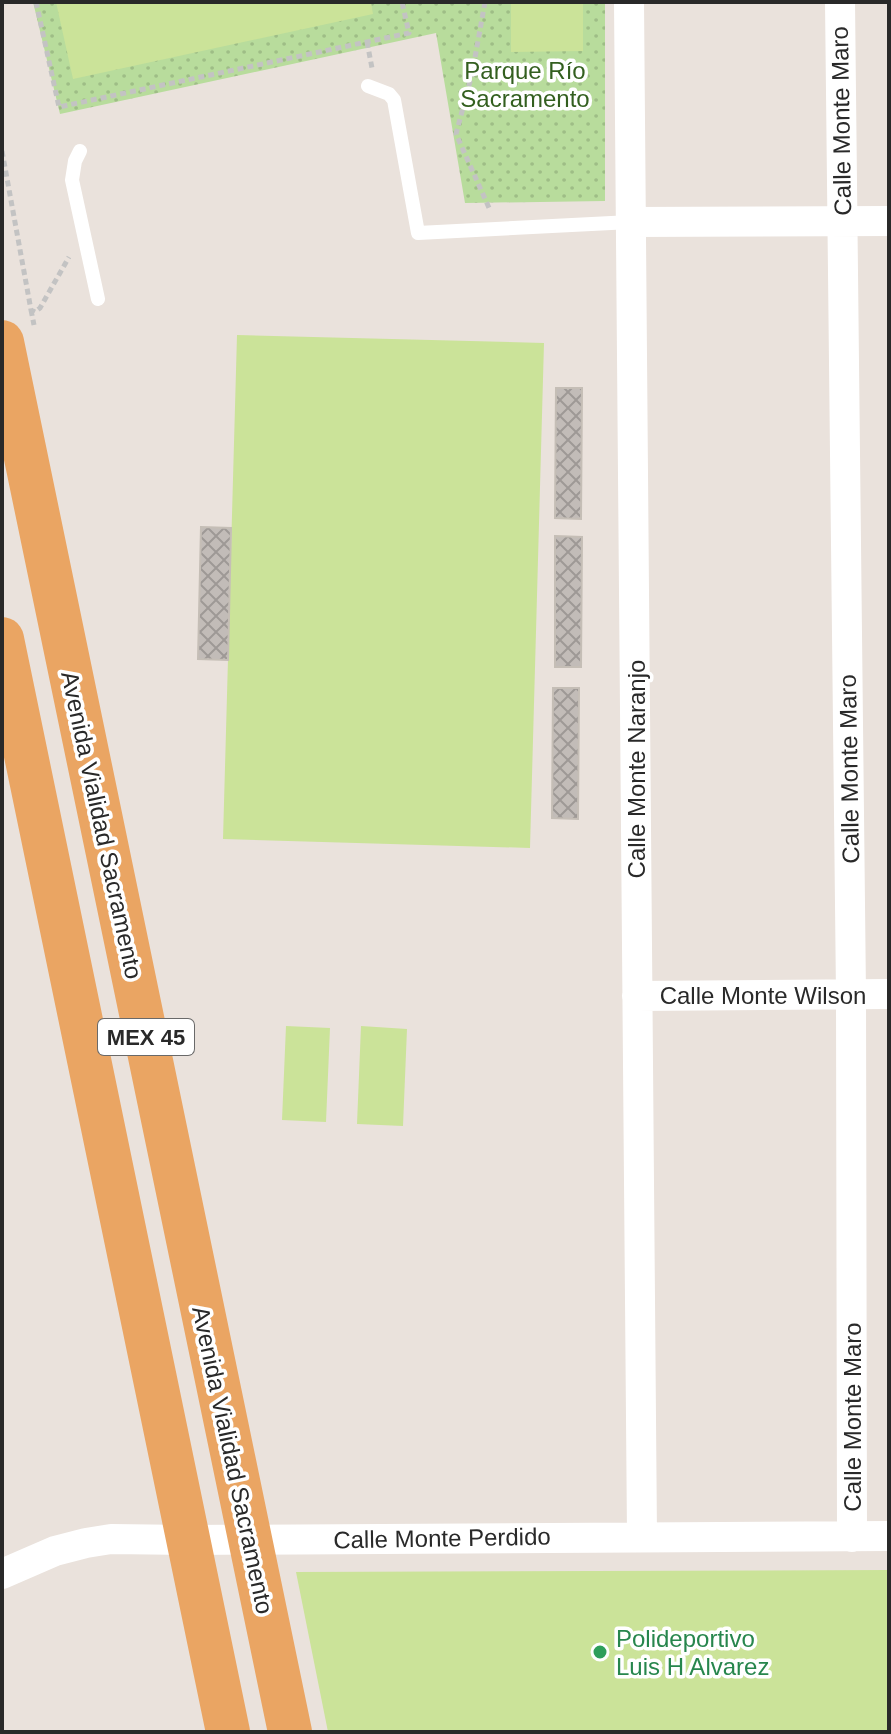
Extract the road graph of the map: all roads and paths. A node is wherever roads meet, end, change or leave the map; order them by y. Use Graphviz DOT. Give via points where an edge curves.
graph roads {
  1 [pos="36,2"];
  2 [pos="402,2"];
  3 [pos="485,2"];
  4 [pos="629,2"];
  5 [pos="840,2"];
  6 [pos="368,86"];
  7 [pos="2,151"];
  8 [pos="80,151"];
  9 [pos="842,221"];
  10 [pos="889,221"];
  11 [pos="631,222"];
  12 [pos="499,229"];
  13 [pos="84,233"];
  14 [pos="98,299"];
  15 [pos="2,342"];
  16 [pos="2,639"];
  17 [pos="851,994"];
  18 [pos="889,994"];
  19 [pos="637,996"];
  20 [pos="642,1536"];
  21 [pos="889,1536"];
  22 [pos="852,1537"];
  23 [pos="190,1540"];
  24 [pos="250,1540"];
  25 [pos="2,1574"];
  26 [pos="228,1732"];
  27 [pos="290,1732"];
  1 -- 2 [label="path" via="59,107 409,33"];
  3 -- 12 [label="path" via="456,134"];
  4 -- 11 [label="street, Calle Monte Naranjo"];
  5 -- 9 [label="street, Calle Monte Maro"];
  6 -- 12 [label="lane" via="394,100 418,233"];
  7 -- 13 [label="path" via="31,310 40,308"];
  8 -- 13 [label="lane" via="72,180"];
  9 -- 10 [label="street"];
  9 -- 11 [label="street"];
  9 -- 17 [label="street, Calle Monte Maro"];
  11 -- 12 [label="lane"];
  11 -- 19 [label="street, Calle Monte Naranjo"];
  13 -- 14 [label="lane"];
  15 -- 24 [label="highway, Avenida Vialidad Sacramento / MEX 45"];
  16 -- 23 [label="highway, MEX 45"];
  17 -- 18 [label="street, Calle Monte Wilson"];
  17 -- 19 [label="street, Calle Monte Wilson"];
  17 -- 22 [label="street, Calle Monte Maro"];
  19 -- 20 [label="street, Calle Monte Naranjo"];
  20 -- 22 [label="street, Calle Monte Perdido"];
  20 -- 24 [label="street, Calle Monte Perdido"];
  21 -- 22 [label="street, Calle Monte Perdido"];
  23 -- 24 [label="street, Calle Monte Perdido"];
  23 -- 25 [label="street, Calle Monte Perdido" via="111,1539 55,1551"];
  23 -- 26 [label="highway, MEX 45"];
  24 -- 27 [label="highway, Avenida Vialidad Sacramento / MEX 45"];
}
